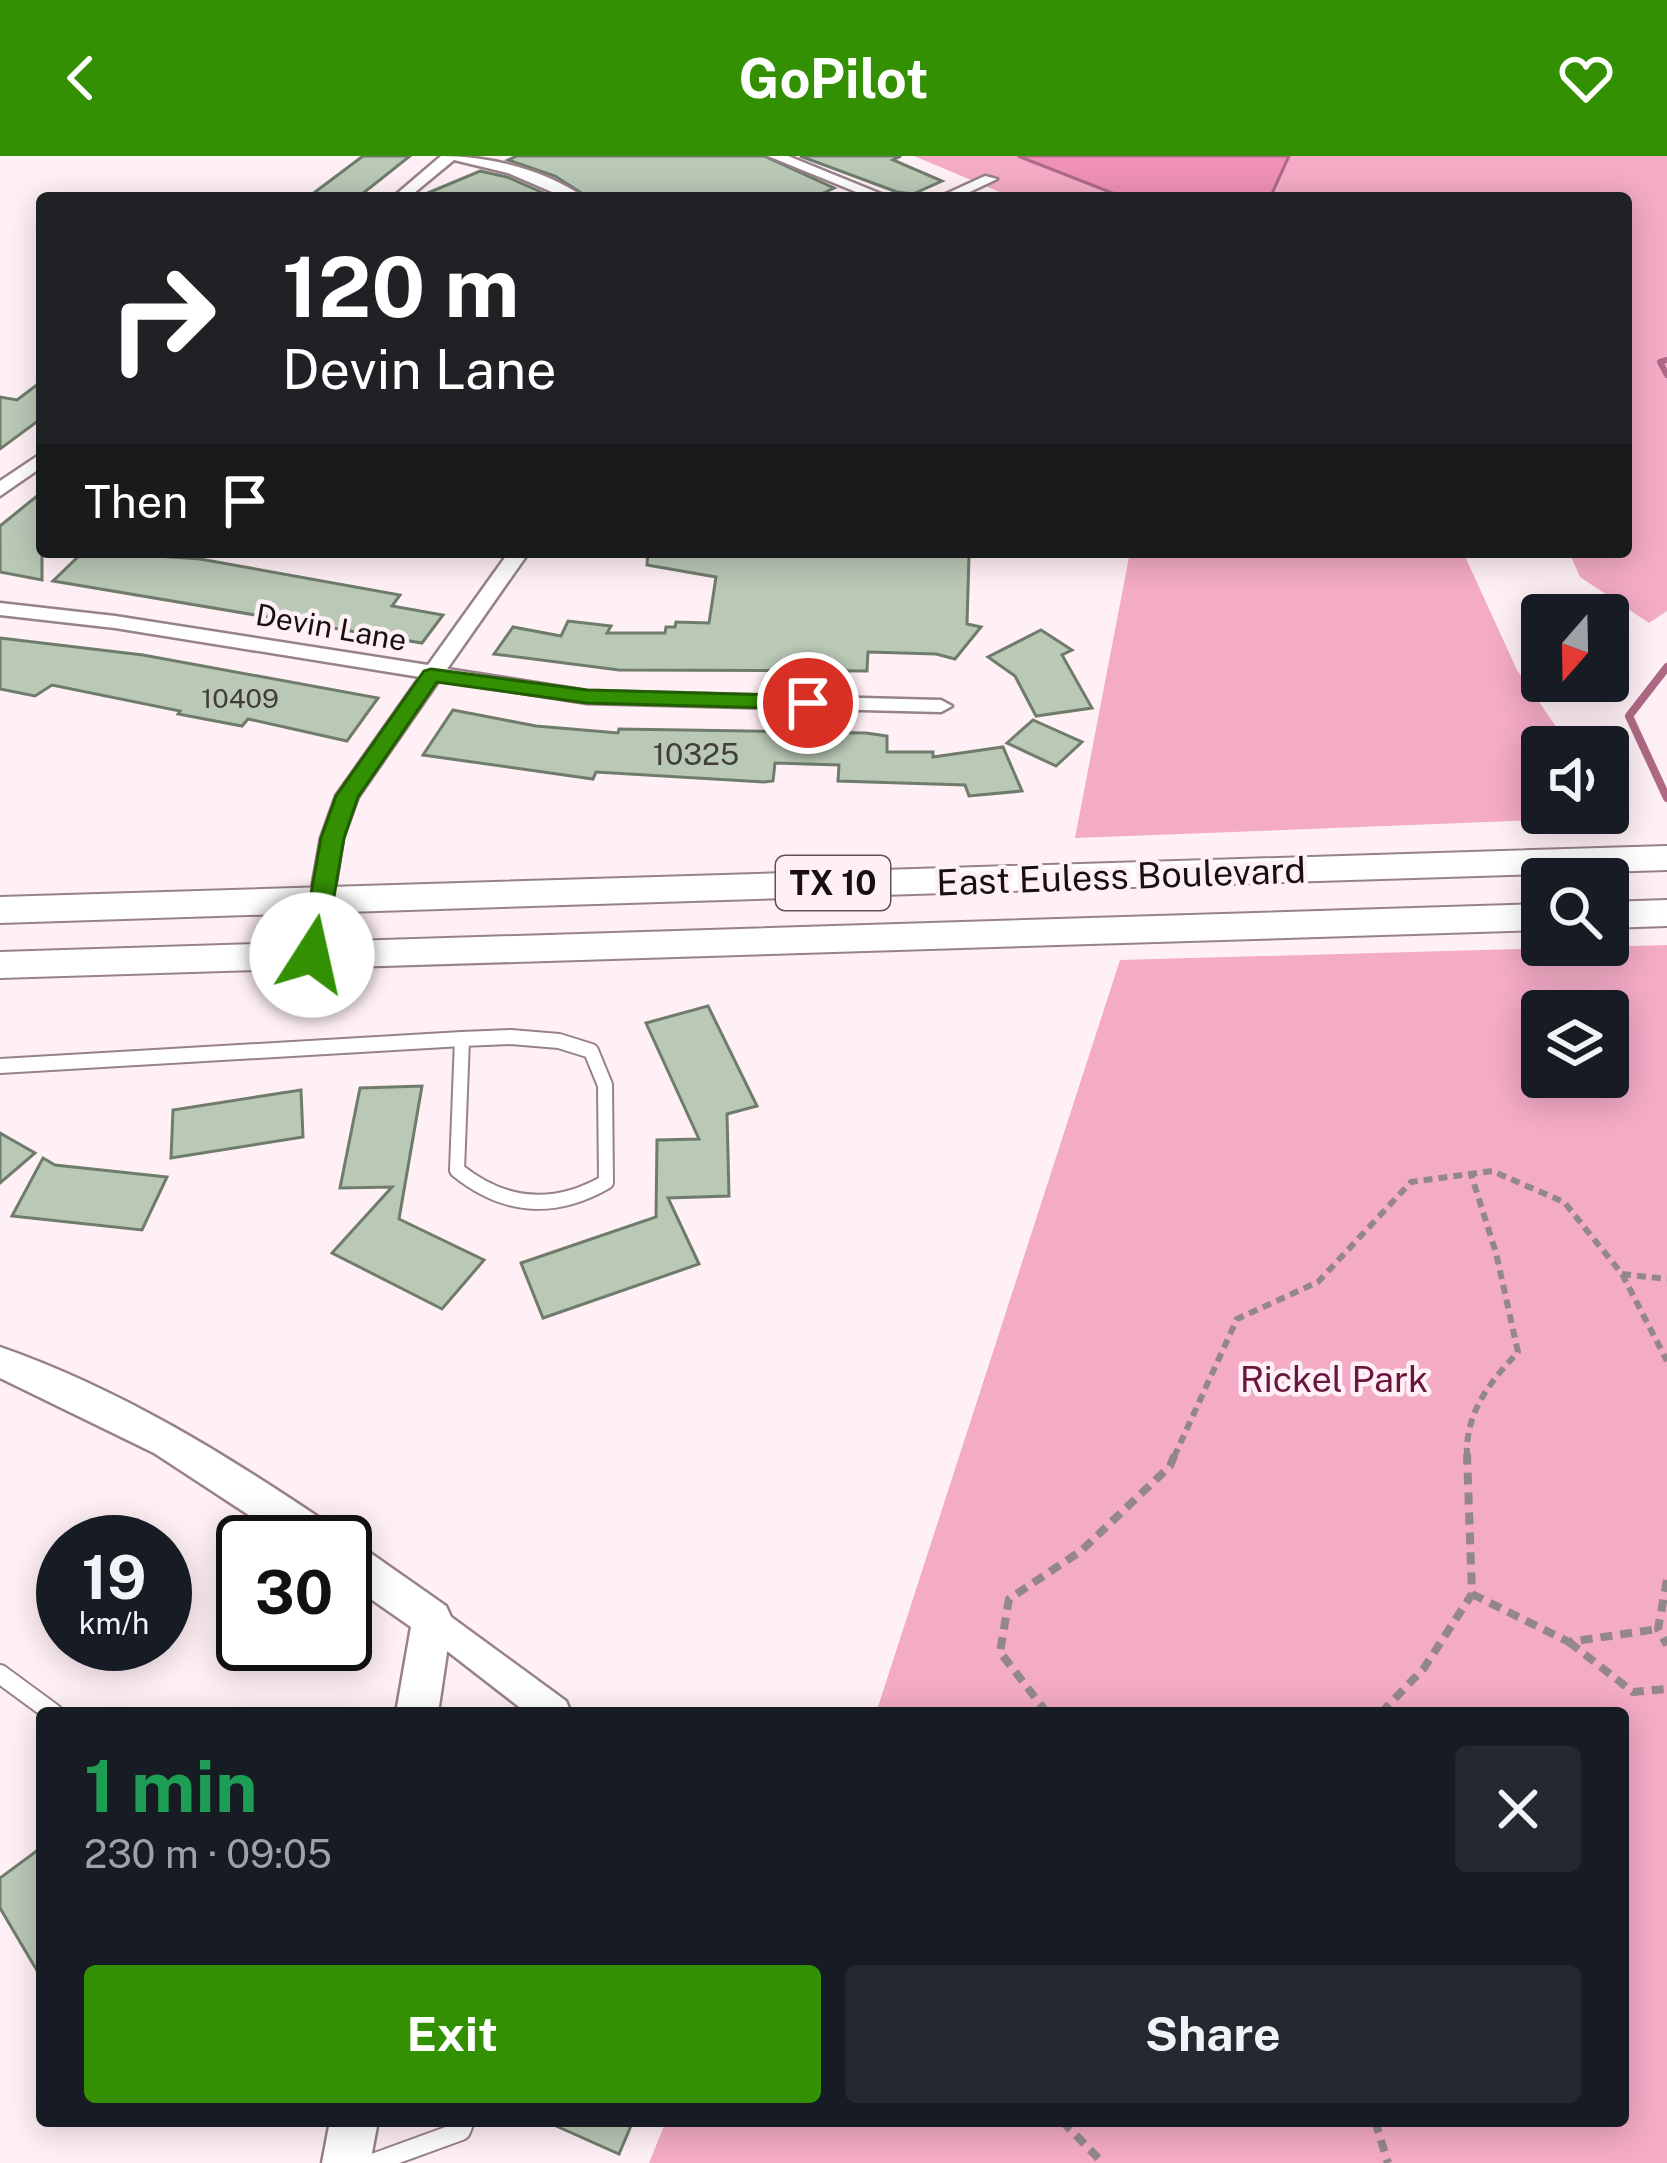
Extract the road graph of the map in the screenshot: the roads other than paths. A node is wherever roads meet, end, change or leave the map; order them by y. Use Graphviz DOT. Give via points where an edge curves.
graph roads {
  1 [pos="453,156"];
  2 [pos="775,156"];
  3 [pos="990,179"];
  4 [pos="407,192"];
  5 [pos="564,192"];
  6 [pos="868,192"];
  7 [pos="959,192"];
  8 [pos="36,463"];
  9 [pos="0,490"];
  10 [pos="515,558"];
  11 [pos="0,609"];
  12 [pos="431,675"];
  13 [pos="941,706"];
  14 [pos="1667,858"];
  15 [pos="322,897"];
  16 [pos="0,910"];
  17 [pos="1667,913"];
  18 [pos="1629,914"];
  19 [pos="1521,918"];
  20 [pos="312,955"];
  21 [pos="0,965"];
  22 [pos="462,1039"];
  23 [pos="0,1066"];
  24 [pos="0,1362"];
  25 [pos="284,1515"];
  26 [pos="372,1577"];
  27 [pos="432,1619"];
  28 [pos="0,1674"];
  29 [pos="45,1707"];
  30 [pos="418,1707"];
  31 [pos="546,1707"];
  32 [pos="352,2127"];
  33 [pos="463,2127"];
  34 [pos="346,2163"];
  35 [pos="374,2163"];
  1 -- 4 [label="street"];
  1 -- 5 [label="street"];
  2 -- 6 [label="street"];
  3 -- 7 [label="street"];
  8 -- 9 [label="street"];
  10 -- 12 [label="street"];
  11 -- 12 [label="street, Devin Lane"];
  12 -- 13 [label="street, Devin Lane" via="587,697"];
  12 -- 15 [label="street" via="347,796"];
  14 -- 15 [label="main road, East Euless Boulevard / TX 10"];
  15 -- 16 [label="main road, East Euless Boulevard / TX 10"];
  15 -- 20 [label="street"];
  17 -- 18 [label="main road"];
  19 -- 20 [label="main road, East Euless Boulevard / TX 10"];
  20 -- 21 [label="main road, East Euless Boulevard / TX 10"];
  22 -- 22 [label="lane" via="524,1035 591,1051 605,1085 606,1182 580,1200 535,1205 468,1181 458,1170"];
  22 -- 23 [label="lane"];
  24 -- 25 [label="street" via="77,1391 210,1462"];
  26 -- 27 [label="street"];
  27 -- 30 [label="street"];
  27 -- 31 [label="street"];
  28 -- 29 [label="lane"];
  32 -- 34 [label="street"];
  33 -- 35 [label="lane"];
}
